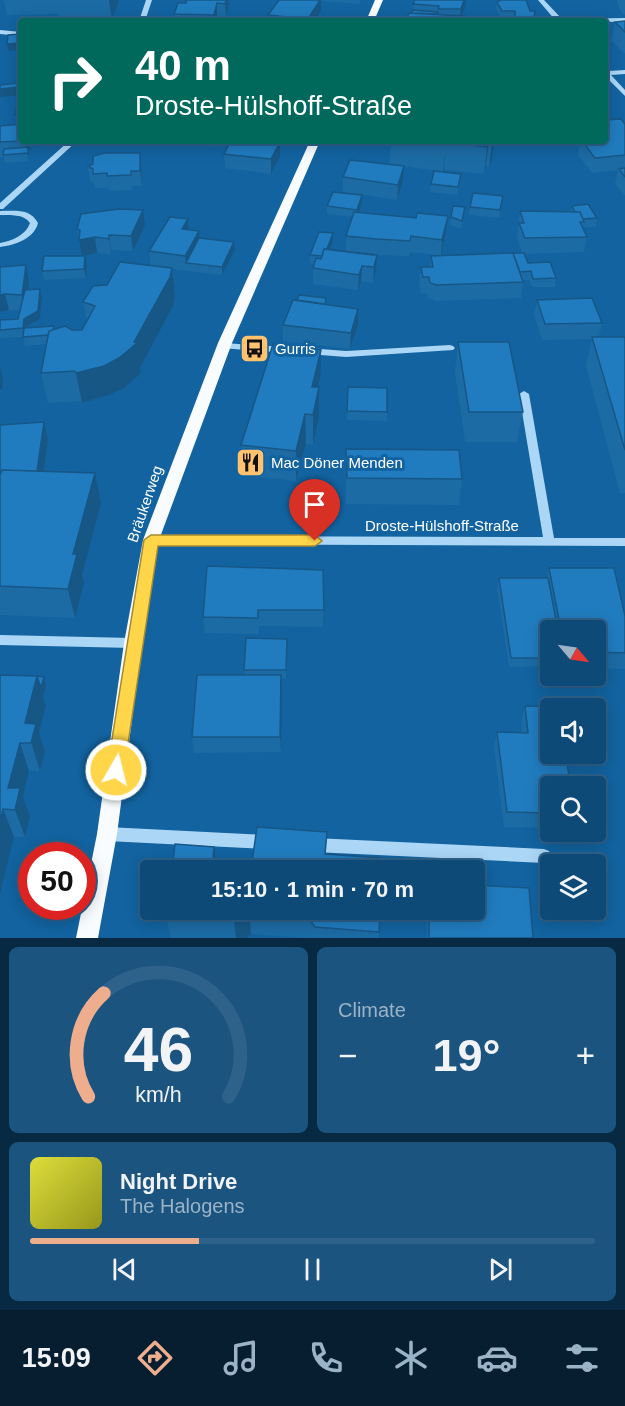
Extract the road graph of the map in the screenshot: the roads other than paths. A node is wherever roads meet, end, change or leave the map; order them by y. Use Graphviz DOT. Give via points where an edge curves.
graph roads {
  1 [pos="149,0"];
  2 [pos="379,0"];
  3 [pos="541,0"];
  4 [pos="143,18"];
  5 [pos="371,18"];
  6 [pos="557,18"];
  7 [pos="608,20"];
  8 [pos="625,20"];
  9 [pos="0,32"];
  10 [pos="18,34"];
  11 [pos="608,72"];
  12 [pos="625,72"];
  13 [pos="608,74"];
  14 [pos="625,94"];
  15 [pos="70,144"];
  16 [pos="314,144"];
  17 [pos="0,207"];
  18 [pos="0,213"];
  19 [pos="0,245"];
  20 [pos="224,346"];
  21 [pos="450,348"];
  22 [pos="291,350"];
  23 [pos="302,351"];
  24 [pos="524,394"];
  25 [pos="151,540"];
  26 [pos="549,542"];
  27 [pos="625,542"];
  28 [pos="0,640"];
  29 [pos="133,643"];
  30 [pos="107,834"];
  31 [pos="540,856"];
  32 [pos="87,938"];
  1 -- 4 [label="street"];
  2 -- 5 [label="main road"];
  3 -- 6 [label="street"];
  7 -- 8 [label="street"];
  9 -- 10 [label="street"];
  11 -- 12 [label="street"];
  13 -- 14 [label="street"];
  15 -- 17 [label="street"];
  16 -- 20 [label="main road, Bräukerweg"];
  18 -- 19 [label="street" via="24,214 33,227 20,241"];
  20 -- 22 [label="street"];
  20 -- 25 [label="main road, Bräukerweg"];
  21 -- 23 [label="street" via="346,354"];
  24 -- 26 [label="street"];
  25 -- 26 [label="street, Droste-Hülshoff-Straße"];
  25 -- 29 [label="main road, Bräukerweg"];
  26 -- 27 [label="street, Droste-Hülshoff-Straße"];
  28 -- 29 [label="street"];
  29 -- 30 [label="main road, Bräukerweg"];
  30 -- 31 [label="street"];
  30 -- 32 [label="main road, Bräukerweg"];
}
